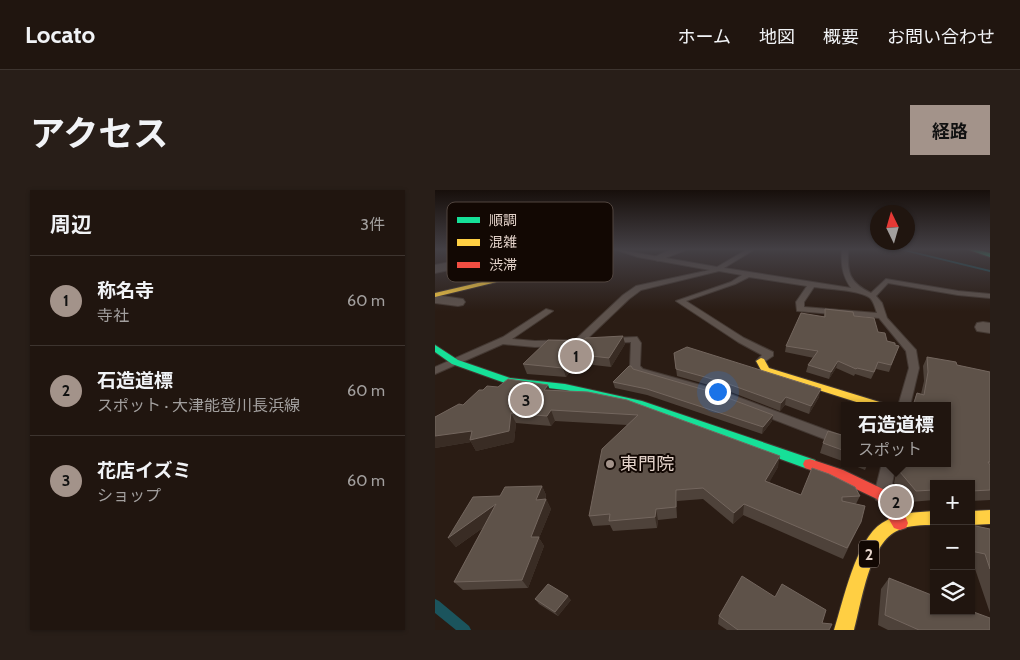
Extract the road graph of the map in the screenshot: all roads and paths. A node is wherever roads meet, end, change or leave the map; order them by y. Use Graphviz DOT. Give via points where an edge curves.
graph roads {
  1 [pos="716,270"];
  2 [pos="845,270"];
  3 [pos="747,275"];
  4 [pos="489,282"];
  5 [pos="812,284"];
  6 [pos="864,292"];
  7 [pos="435,295"];
  8 [pos="872,296"];
  9 [pos="990,296"];
  10 [pos="435,299"];
  11 [pos="458,302"];
  12 [pos="549,311"];
  13 [pos="882,316"];
  14 [pos="503,341"];
  15 [pos="579,341"];
  16 [pos="435,348"];
  17 [pos="761,361"];
  18 [pos="455,362"];
  19 [pos="435,371"];
  20 [pos="869,402"];
  21 [pos="906,402"];
  22 [pos="841,440"];
  23 [pos="888,467"];
  24 [pos="882,495"];
  25 [pos="990,517"];
  26 [pos="930,518"];
  27 [pos="975,518"];
  28 [pos="900,523"];
  29 [pos="844,630"];
  1 -- 3 [label="lane"];
  1 -- 15 [label="lane" via="639,288"];
  2 -- 6 [label="lane" via="855,288"];
  3 -- 5 [label="lane"];
  3 -- 17 [label="lane" via="680,301 769,354"];
  4 -- 7 [label="street"];
  5 -- 6 [label="lane"];
  5 -- 13 [label="lane" via="800,302 800,309"];
  6 -- 8 [label="lane"];
  8 -- 9 [label="lane" via="886,281"];
  8 -- 13 [label="lane"];
  10 -- 11 [label="street"];
  12 -- 14 [label="lane"];
  13 -- 21 [label="lane" via="911,350 914,368"];
  14 -- 15 [label="lane" via="538,344"];
  14 -- 18 [label="lane"];
  15 -- 22 [label="lane" via="634,339 635,367 639,370 709,390"];
  16 -- 18 [label="street"];
  17 -- 20 [label="street" via="765,370"];
  18 -- 19 [label="lane"];
  18 -- 24 [label="street" via="509,381 565,388 638,403 829,471"];
  23 -- 24 [label="lane"];
  24 -- 28 [label="street"];
  25 -- 27 [label="street"];
  26 -- 28 [label="street, 2"];
  28 -- 29 [label="street, 2" via="882,531 871,548"];
}
